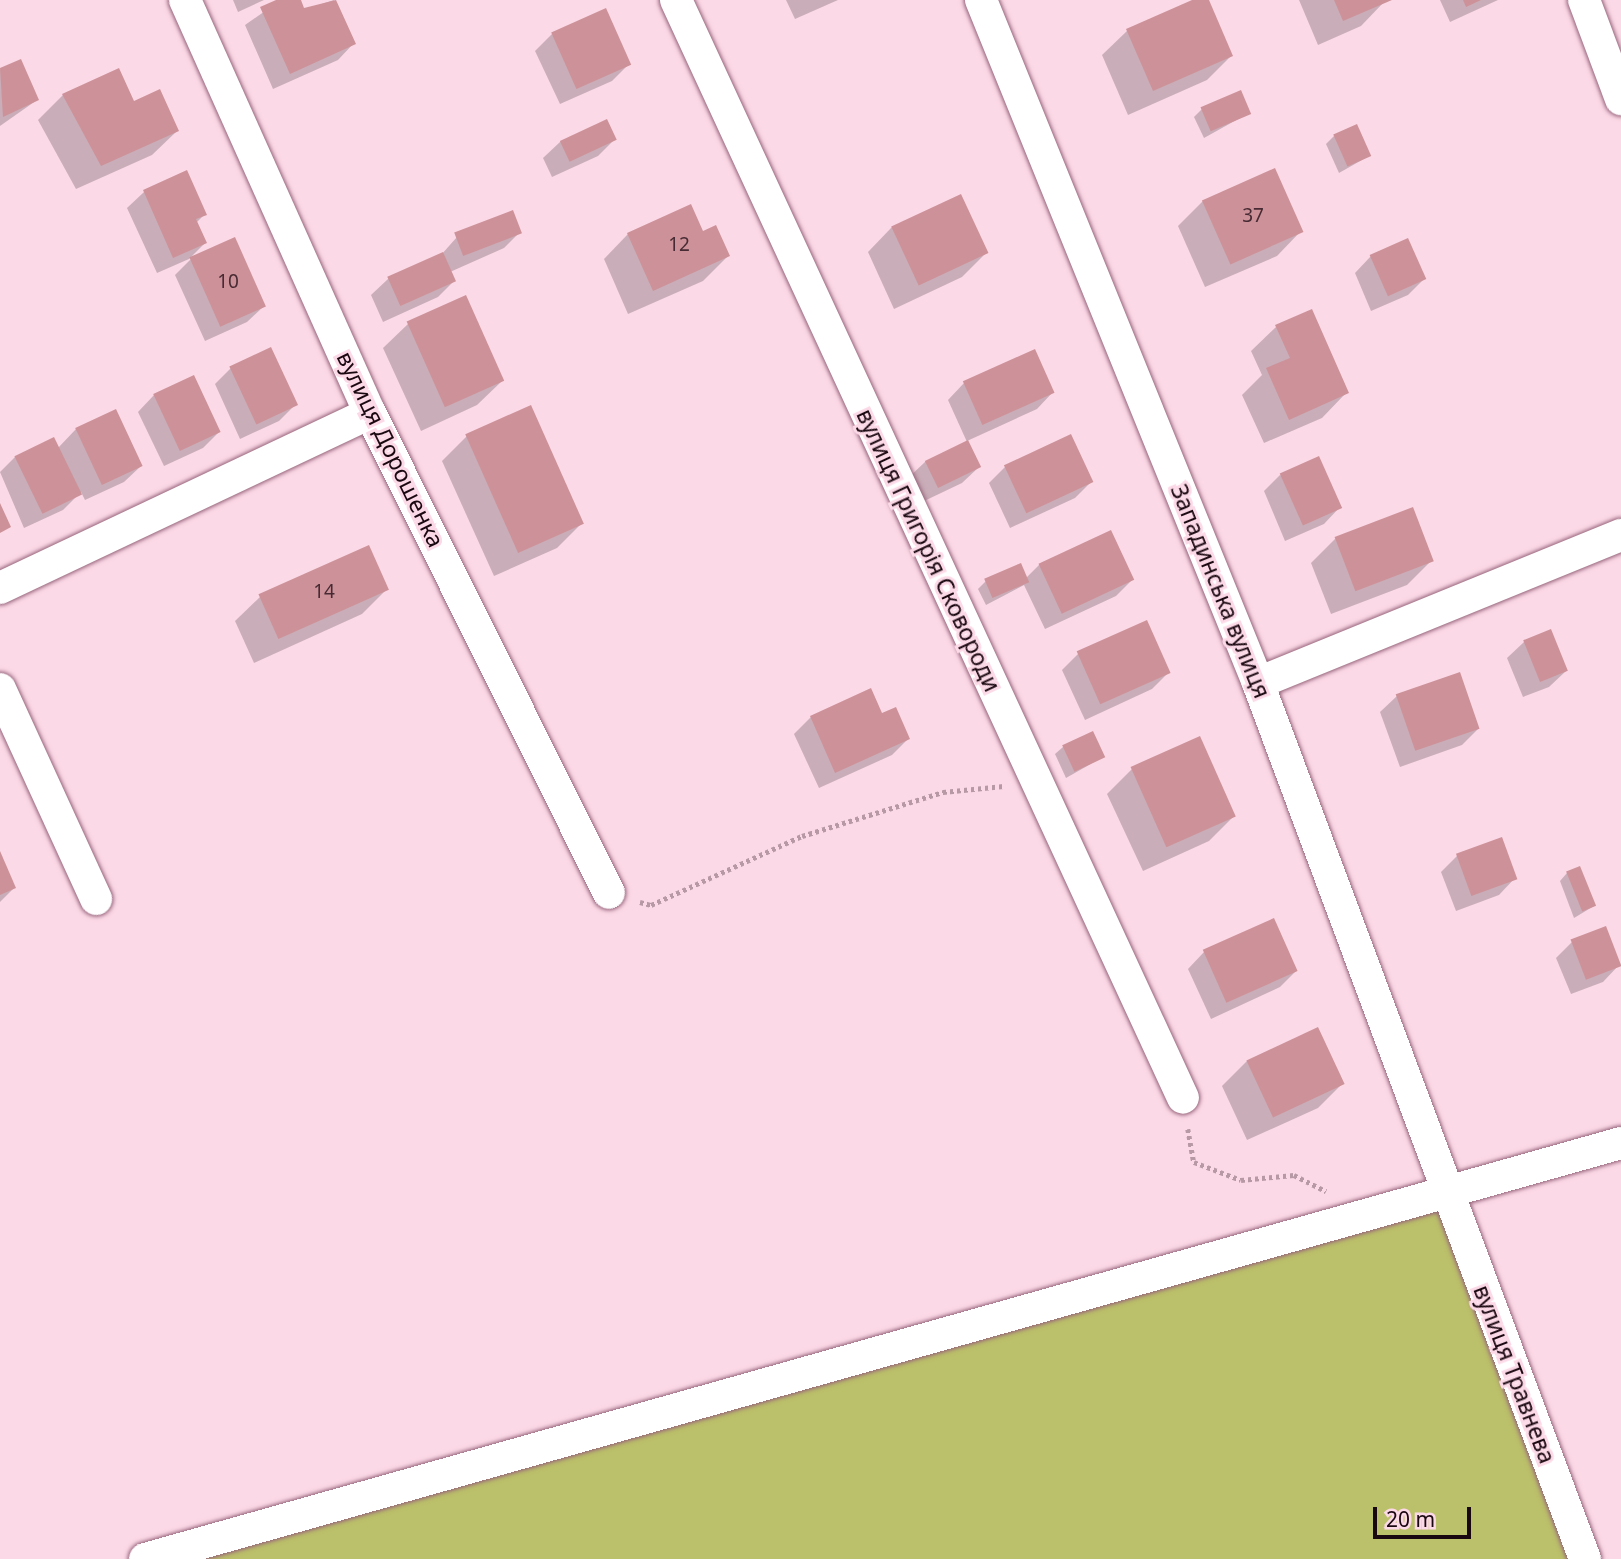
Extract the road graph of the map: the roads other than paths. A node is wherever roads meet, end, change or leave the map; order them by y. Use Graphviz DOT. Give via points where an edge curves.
graph roads {
  1 [pos="185,0"];
  2 [pos="676,0"];
  3 [pos="981,0"];
  4 [pos="1584,0"];
  5 [pos="1621,99"];
  6 [pos="370,413"];
  7 [pos="1621,535"];
  8 [pos="0,588"];
  9 [pos="1258,683"];
  10 [pos="0,689"];
  11 [pos="609,893"];
  12 [pos="96,899"];
  13 [pos="1183,1098"];
  14 [pos="1621,1143"];
  15 [pos="1445,1188"];
  16 [pos="145,1559"];
  17 [pos="1585,1559"];
  1 -- 6 [label="street, вулиця Дорошенка"];
  2 -- 13 [label="street, вулиця Григорія Сковороди"];
  3 -- 9 [label="street, Западинська вулиця"];
  4 -- 5 [label="street"];
  6 -- 8 [label="street"];
  6 -- 11 [label="street, вулиця Дорошенка"];
  7 -- 9 [label="street"];
  9 -- 15 [label="street, Западинська вулиця"];
  10 -- 12 [label="street"];
  14 -- 15 [label="street"];
  15 -- 16 [label="street"];
  15 -- 17 [label="street, вулиця Травнева"];
}
